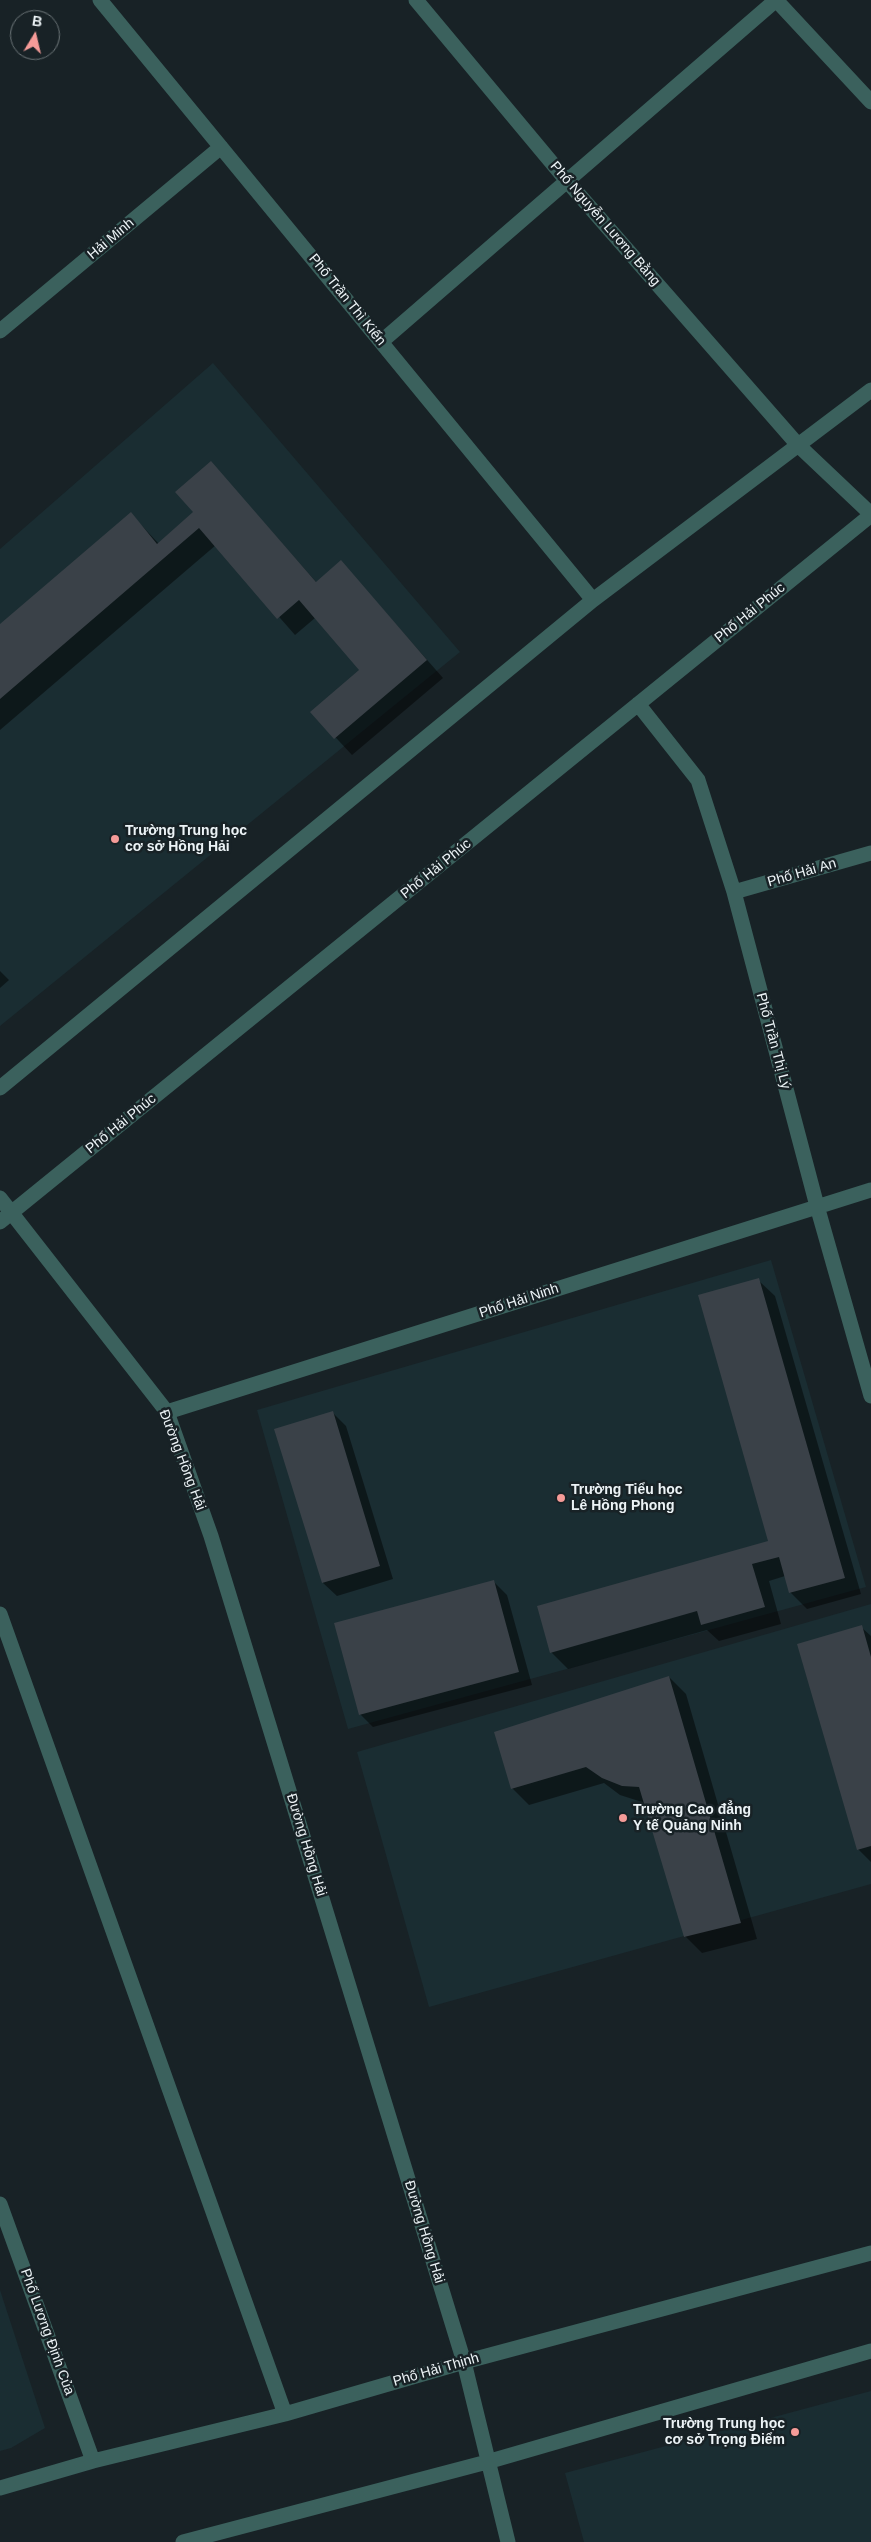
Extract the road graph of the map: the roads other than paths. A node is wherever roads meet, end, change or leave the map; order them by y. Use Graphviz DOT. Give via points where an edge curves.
graph roads {
  1 [pos="100,0"];
  2 [pos="416,0"];
  3 [pos="776,0"];
  4 [pos="871,102"];
  5 [pos="221,147"];
  6 [pos="567,181"];
  7 [pos="0,331"];
  8 [pos="381,342"];
  9 [pos="871,390"];
  10 [pos="798,445"];
  11 [pos="871,515"];
  12 [pos="593,600"];
  13 [pos="638,704"];
  14 [pos="871,853"];
  15 [pos="734,892"];
  16 [pos="0,1088"];
  17 [pos="871,1190"];
  18 [pos="0,1198"];
  19 [pos="817,1206"];
  20 [pos="6,1217"];
  21 [pos="871,1396"];
  22 [pos="167,1412"];
  23 [pos="0,1614"];
  24 [pos="0,2204"];
  25 [pos="871,2252"];
  26 [pos="871,2351"];
  27 [pos="464,2362"];
  28 [pos="285,2414"];
  29 [pos="93,2461"];
  30 [pos="487,2462"];
  31 [pos="0,2488"];
  32 [pos="183,2542"];
  33 [pos="508,2542"];
  1 -- 5 [label="street, Phố Trần Thì Kiến"];
  2 -- 6 [label="street, Phố Nguyễn Lương Bằng"];
  3 -- 4 [label="street"];
  3 -- 6 [label="street"];
  5 -- 7 [label="street, Hải Minh"];
  5 -- 8 [label="street, Phố Trần Thì Kiến"];
  6 -- 8 [label="street"];
  6 -- 10 [label="street, Phố Nguyễn Lương Bằng"];
  8 -- 12 [label="street, Phố Trần Thì Kiến"];
  9 -- 10 [label="street"];
  10 -- 11 [label="street, Phố Nguyễn Lương Bằng"];
  10 -- 12 [label="street"];
  11 -- 13 [label="street, Phố Hải Phúc"];
  12 -- 16 [label="street"];
  13 -- 15 [label="street, Phố Trần Thị Lý" via="698,780"];
  13 -- 20 [label="street, Phố Hải Phúc"];
  14 -- 15 [label="street, Phố Hải An"];
  15 -- 19 [label="street, Phố Trần Thị Lý"];
  17 -- 19 [label="street, Phố Hải Ninh"];
  18 -- 20 [label="street, Đường Hồng Hải"];
  19 -- 21 [label="street, Phố Trần Thị Lý"];
  19 -- 22 [label="street, Phố Hải Ninh"];
  20 -- 22 [label="street, Đường Hồng Hải"];
  22 -- 27 [label="street, Đường Hồng Hải" via="211,1536"];
  23 -- 28 [label="street"];
  24 -- 29 [label="street, Phố Lương Định Của"];
  25 -- 27 [label="street, Phố Hải Thịnh"];
  26 -- 30 [label="street"];
  27 -- 28 [label="street, Phố Hải Thịnh"];
  27 -- 30 [label="street, Đường Hồng Hải"];
  28 -- 29 [label="street, Phố Hải Thịnh"];
  29 -- 31 [label="street, Phố Hải Thịnh"];
  30 -- 32 [label="street"];
  30 -- 33 [label="street, Đường Hồng Hải"];
}
